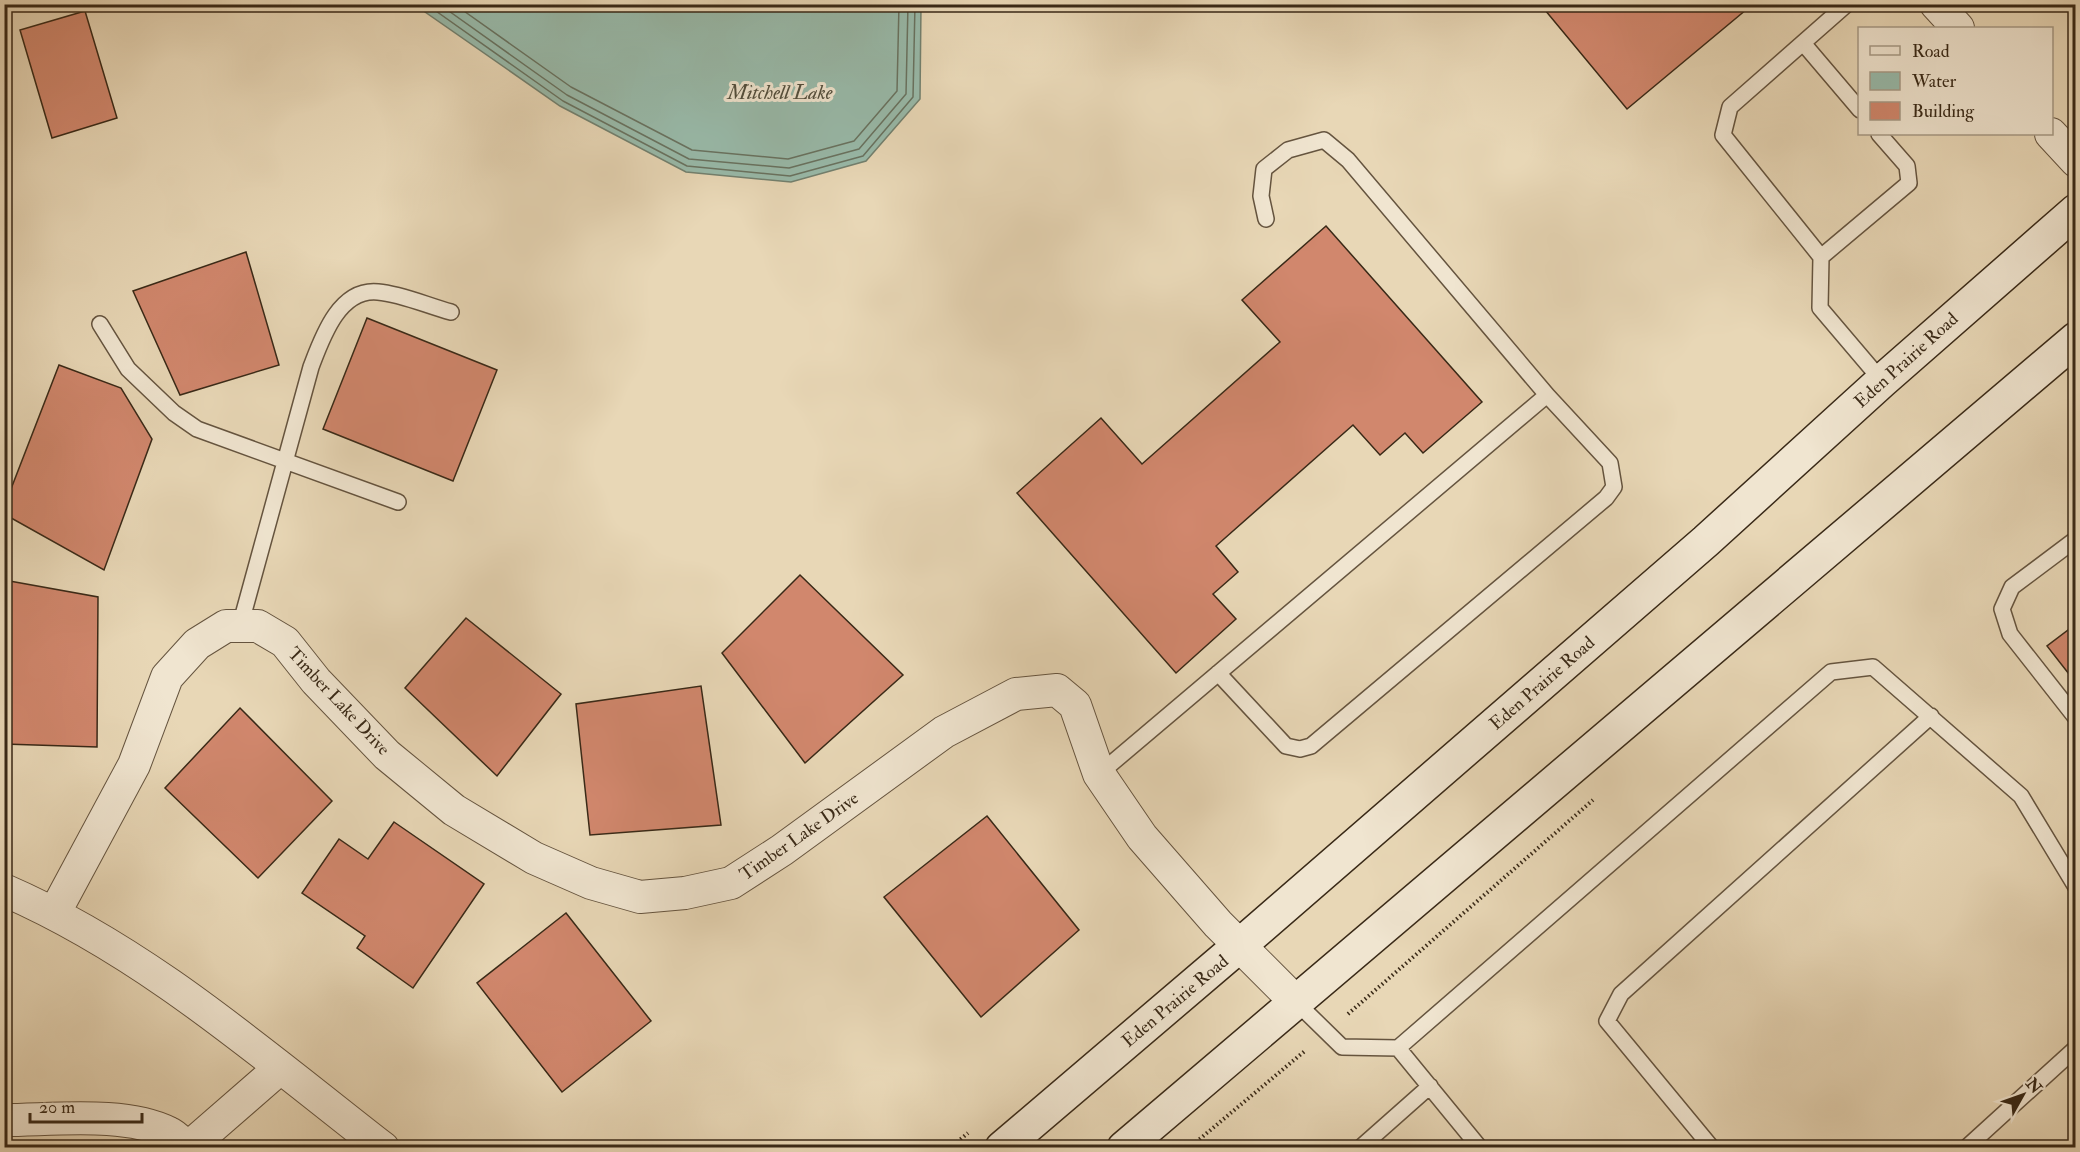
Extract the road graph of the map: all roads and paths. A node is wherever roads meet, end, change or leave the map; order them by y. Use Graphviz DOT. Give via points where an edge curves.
graph roads {
  1 [pos="1847,4"];
  2 [pos="1936,4"];
  3 [pos="1957,27"];
  4 [pos="1803,43"];
  5 [pos="1858,109"];
  6 [pos="1880,135"];
  7 [pos="2052,135"];
  8 [pos="2076,161"];
  9 [pos="2076,211"];
  10 [pos="1266,219"];
  11 [pos="1821,257"];
  12 [pos="451,312"];
  13 [pos="100,324"];
  14 [pos="2076,339"];
  15 [pos="1882,381"];
  16 [pos="1547,395"];
  17 [pos="286,460"];
  18 [pos="398,502"];
  19 [pos="2076,539"];
  20 [pos="240,626"];
  21 [pos="1218,673"];
  22 [pos="1931,716"];
  23 [pos="2076,718"];
  24 [pos="1099,774"];
  25 [pos="2076,887"];
  26 [pos="4,890"];
  27 [pos="55,912"];
  28 [pos="1239,946"];
  29 [pos="1296,1002"];
  30 [pos="1398,1048"];
  31 [pos="2076,1048"];
  32 [pos="280,1068"];
  33 [pos="1430,1086"];
  34 [pos="4,1120"];
  35 [pos="187,1148"];
  36 [pos="383,1148"];
  37 [pos="1002,1148"];
  38 [pos="1124,1148"];
  39 [pos="1360,1148"];
  40 [pos="1480,1148"];
  41 [pos="1712,1148"];
  42 [pos="1966,1148"];
  1 -- 4 [label="lane"];
  2 -- 3 [label="street"];
  4 -- 5 [label="lane"];
  4 -- 11 [label="lane" via="1730,107 1723,135"];
  6 -- 11 [label="lane" via="1907,166 1909,183"];
  7 -- 8 [label="street"];
  9 -- 15 [label="main road, Eden Prairie Road"];
  10 -- 16 [label="lane" via="1261,196 1264,169 1288,150 1323,140 1348,160"];
  11 -- 15 [label="lane" via="1820,308"];
  12 -- 17 [label="lane" via="378,292 363,294 341,307 326,330 311,367"];
  13 -- 17 [label="lane" via="128,369 174,413 197,429"];
  14 -- 29 [label="main road"];
  15 -- 28 [label="main road, Eden Prairie Road" via="1706,541"];
  16 -- 21 [label="lane"];
  16 -- 21 [label="lane" via="1610,463 1614,487 1606,498 1311,746 1286,746"];
  17 -- 18 [label="lane"];
  17 -- 20 [label="lane"];
  19 -- 23 [label="lane" via="2013,587 2002,609 2010,634"];
  20 -- 24 [label="street, Timber Lake Drive" via="258,626 285,642 316,681 387,755 454,810 534,858 591,883 640,897 731,883 944,732 1016,694 1057,690 1075,705"];
  20 -- 27 [label="street, Timber Lake Drive" via="226,626 196,644 167,677 134,765"];
  21 -- 24 [label="lane"];
  22 -- 25 [label="lane" via="2021,796"];
  22 -- 30 [label="lane" via="1873,667 1831,672"];
  22 -- 41 [label="lane" via="1621,994 1607,1021"];
  24 -- 28 [label="street, Timber Lake Drive" via="1142,837"];
  26 -- 27 [label="street"];
  27 -- 32 [label="street" via="193,999"];
  28 -- 29 [label="street, Timber Lake Drive"];
  28 -- 37 [label="main road, Eden Prairie Road"];
  29 -- 30 [label="lane" via="1342,1047"];
  29 -- 38 [label="main road"];
  30 -- 33 [label="lane"];
  31 -- 42 [label="lane"];
  32 -- 35 [label="street"];
  32 -- 36 [label="street"];
  33 -- 39 [label="lane"];
  33 -- 40 [label="lane"];
  34 -- 35 [label="street" via="150,1125 171,1134"];
}
